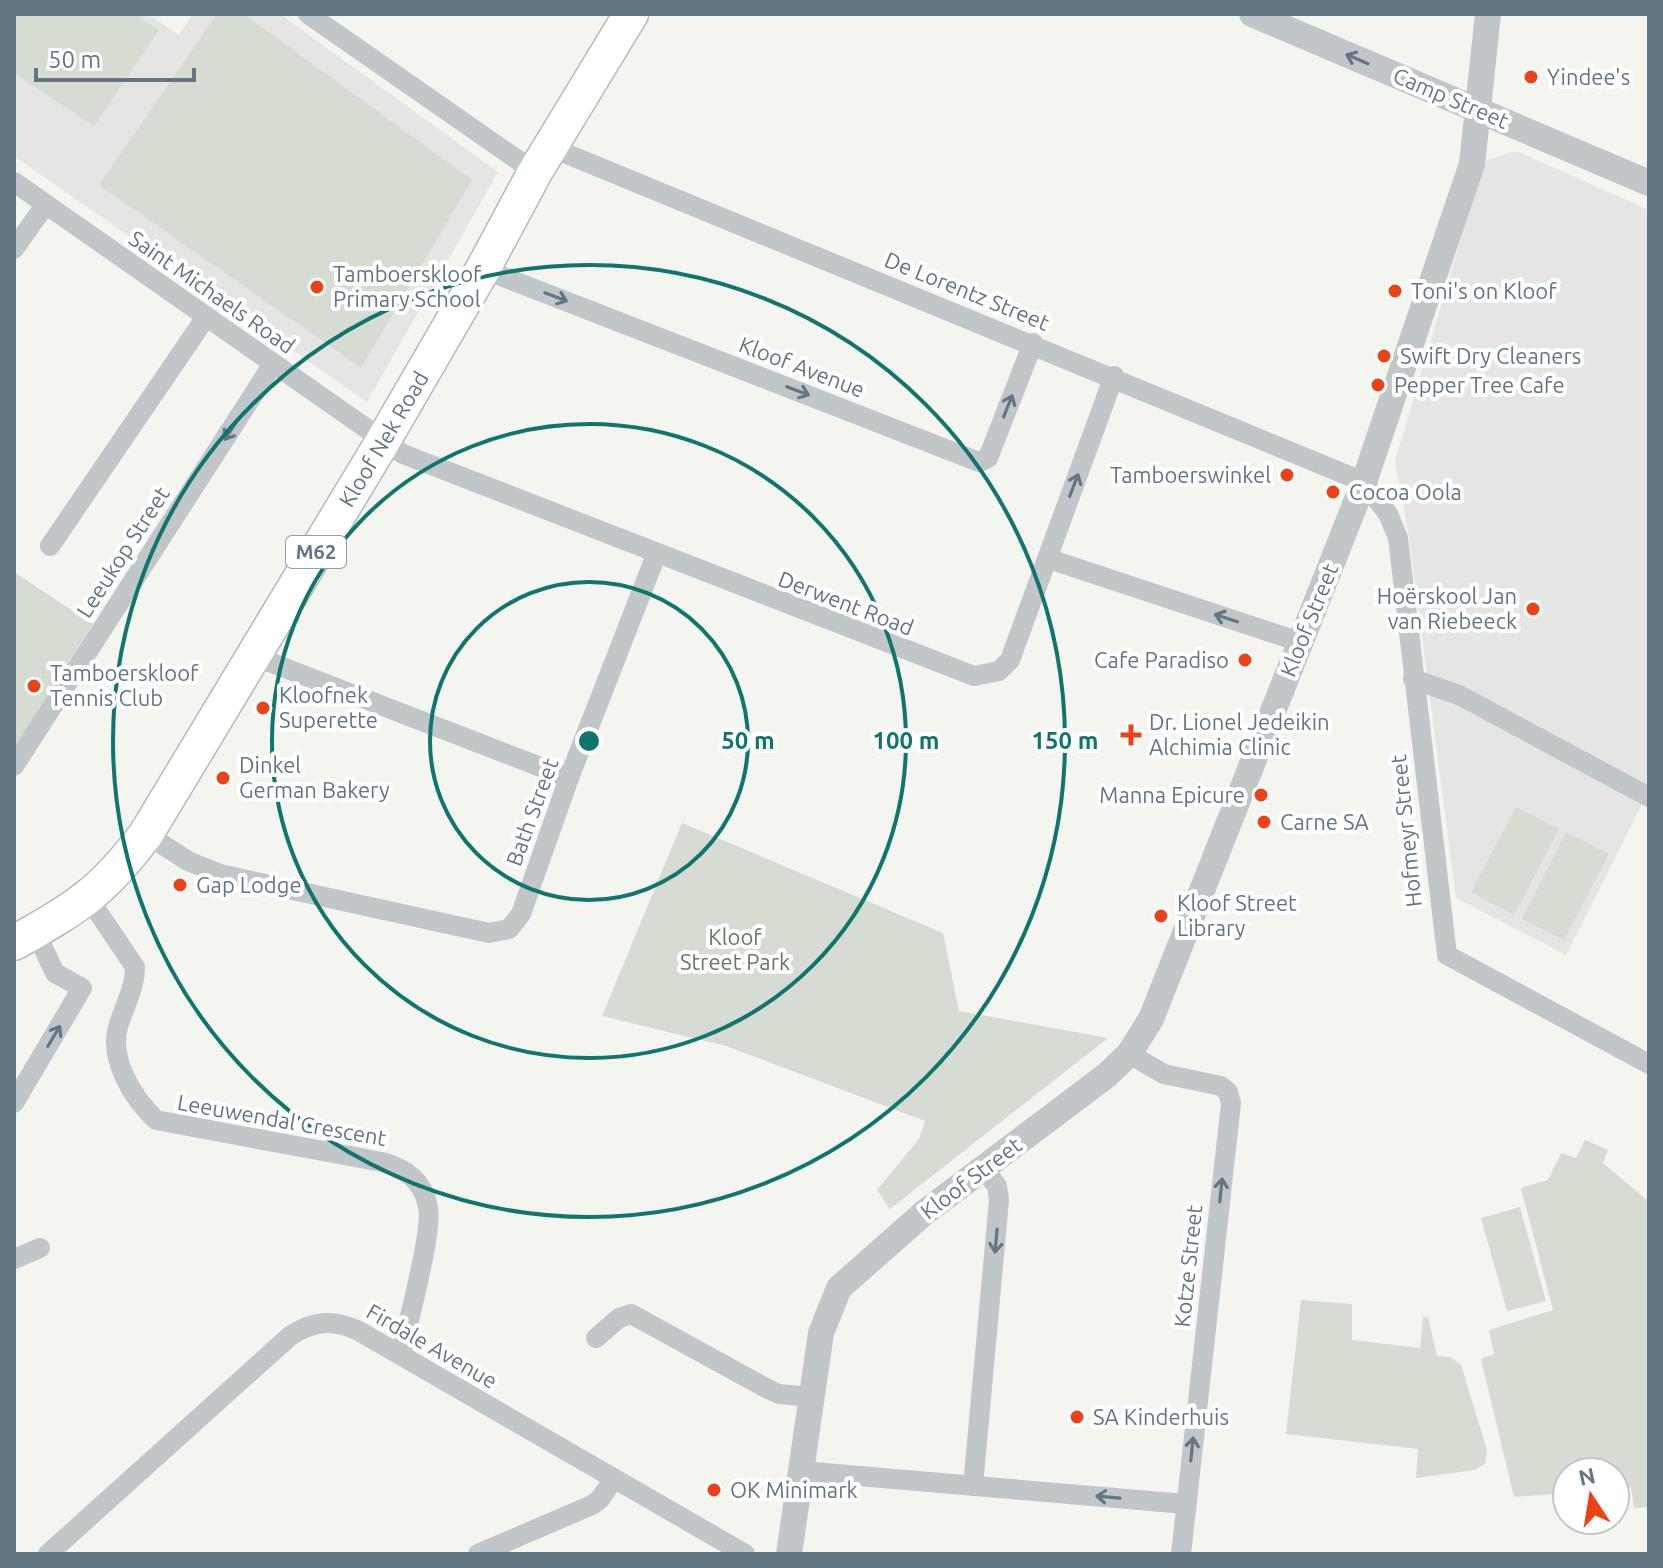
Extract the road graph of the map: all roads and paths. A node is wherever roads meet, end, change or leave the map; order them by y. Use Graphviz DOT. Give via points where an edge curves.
graph roads {
  1 [pos="308,14"];
  2 [pos="631,14"];
  3 [pos="1252,14"];
  4 [pos="1488,14"];
  5 [pos="1480,111"];
  6 [pos="542,159"];
  7 [pos="14,182"];
  8 [pos="1649,183"];
  9 [pos="46,204"];
  10 [pos="14,249"];
  11 [pos="483,269"];
  12 [pos="206,317"];
  13 [pos="1033,343"];
  14 [pos="273,364"];
  15 [pos="1114,376"];
  16 [pos="383,441"];
  17 [pos="1364,482"];
  18 [pos="50,546"];
  19 [pos="656,555"];
  20 [pos="1049,559"];
  21 [pos="1300,642"];
  22 [pos="254,656"];
  23 [pos="1413,679"];
  24 [pos="14,766"];
  25 [pos="569,778"];
  26 [pos="1649,797"];
  27 [pos="146,834"];
  28 [pos="89,899"];
  29 [pos="24,937"];
  30 [pos="1129,1054"];
  31 [pos="1649,1064"];
  32 [pos="14,1103"];
  33 [pos="983,1168"];
  34 [pos="40,1248"];
  35 [pos="14,1259"];
  36 [pos="596,1338"];
  37 [pos="401,1355"];
  38 [pos="812,1397"];
  39 [pos="801,1471"];
  40 [pos="614,1479"];
  41 [pos="973,1486"];
  42 [pos="1185,1504"];
  43 [pos="48,1554"];
  44 [pos="478,1554"];
  45 [pos="745,1554"];
  46 [pos="789,1554"];
  47 [pos="1181,1554"];
  1 -- 6 [label="street, De Lorentz Street"];
  2 -- 6 [label="main road, Kloof Nek Road / M62"];
  5 -- 3 [label="street, Camp Street, one-way"];
  4 -- 5 [label="street, Kloof Street"];
  5 -- 8 [label="street, Camp Street"];
  5 -- 17 [label="street, Kloof Street" via="1472,164"];
  6 -- 11 [label="main road, Kloof Nek Road / M62"];
  6 -- 13 [label="street, De Lorentz Street"];
  7 -- 9 [label="street, Saint Michaels Road"];
  9 -- 10 [label="street"];
  9 -- 12 [label="street, Saint Michaels Road"];
  11 -- 13 [label="street, Kloof Avenue, one-way" via="979,462 988,458"];
  11 -- 16 [label="main road, Kloof Nek Road / M62"];
  12 -- 14 [label="street, Saint Michaels Road"];
  12 -- 18 [label="street"];
  13 -- 15 [label="street, De Lorentz Street"];
  14 -- 16 [label="street, Saint Michaels Road"];
  14 -- 24 [label="street, Leeukop Street, one-way"];
  15 -- 17 [label="street, De Lorentz Street"];
  20 -- 15 [label="street, Derwent Road, one-way"];
  16 -- 19 [label="street, Derwent Road" via="480,487"];
  16 -- 22 [label="main road, Kloof Nek Road / M62"];
  17 -- 21 [label="street, Kloof Street"];
  17 -- 23 [label="street, Hofmeyr Street" via="1398,538"];
  19 -- 20 [label="street, Derwent Road" via="980,677 999,671 1010,660"];
  19 -- 25 [label="street, Bath Street"];
  21 -- 20 [label="street, one-way"];
  21 -- 30 [label="street, Kloof Street" via="1156,1006"];
  22 -- 25 [label="street"];
  22 -- 27 [label="main road, Kloof Nek Road / M62"];
  23 -- 26 [label="street" via="1470,701"];
  23 -- 31 [label="street, Hofmeyr Street" via="1447,955"];
  25 -- 27 [label="street, Bath Street" via="521,914 509,929 489,933 220,874"];
  27 -- 28 [label="main road, Kloof Nek Road / M62"];
  28 -- 29 [label="main road, Kloof Nek Road / M62"];
  28 -- 37 [label="street, Leeuwendal Crescent" via="135,967 117,1030 116,1056 156,1120 382,1162 406,1171 420,1186 429,1215"];
  32 -- 29 [label="street, one-way" via="82,988 55,973"];
  30 -- 33 [label="street, Kloof Street"];
  42 -- 30 [label="street, Kotze Street, one-way" via="1231,1103 1221,1086 1164,1074"];
  33 -- 38 [label="street, Kloof Street" via="839,1288 824,1317"];
  33 -- 41 [label="street, one-way" via="997,1186 999,1200"];
  34 -- 35 [label="street"];
  36 -- 38 [label="street" via="631,1314 779,1394"];
  37 -- 40 [label="street, Firdale Avenue"];
  37 -- 43 [label="street, Firdale Avenue" via="344,1324 302,1328"];
  38 -- 39 [label="street, Kloof Street"];
  39 -- 41 [label="street"];
  39 -- 46 [label="street, Kloof Street"];
  40 -- 44 [label="street" via="592,1505"];
  40 -- 45 [label="street, Firdale Avenue"];
  42 -- 41 [label="street, one-way"];
  42 -- 47 [label="street, Kotze Street"];
}
